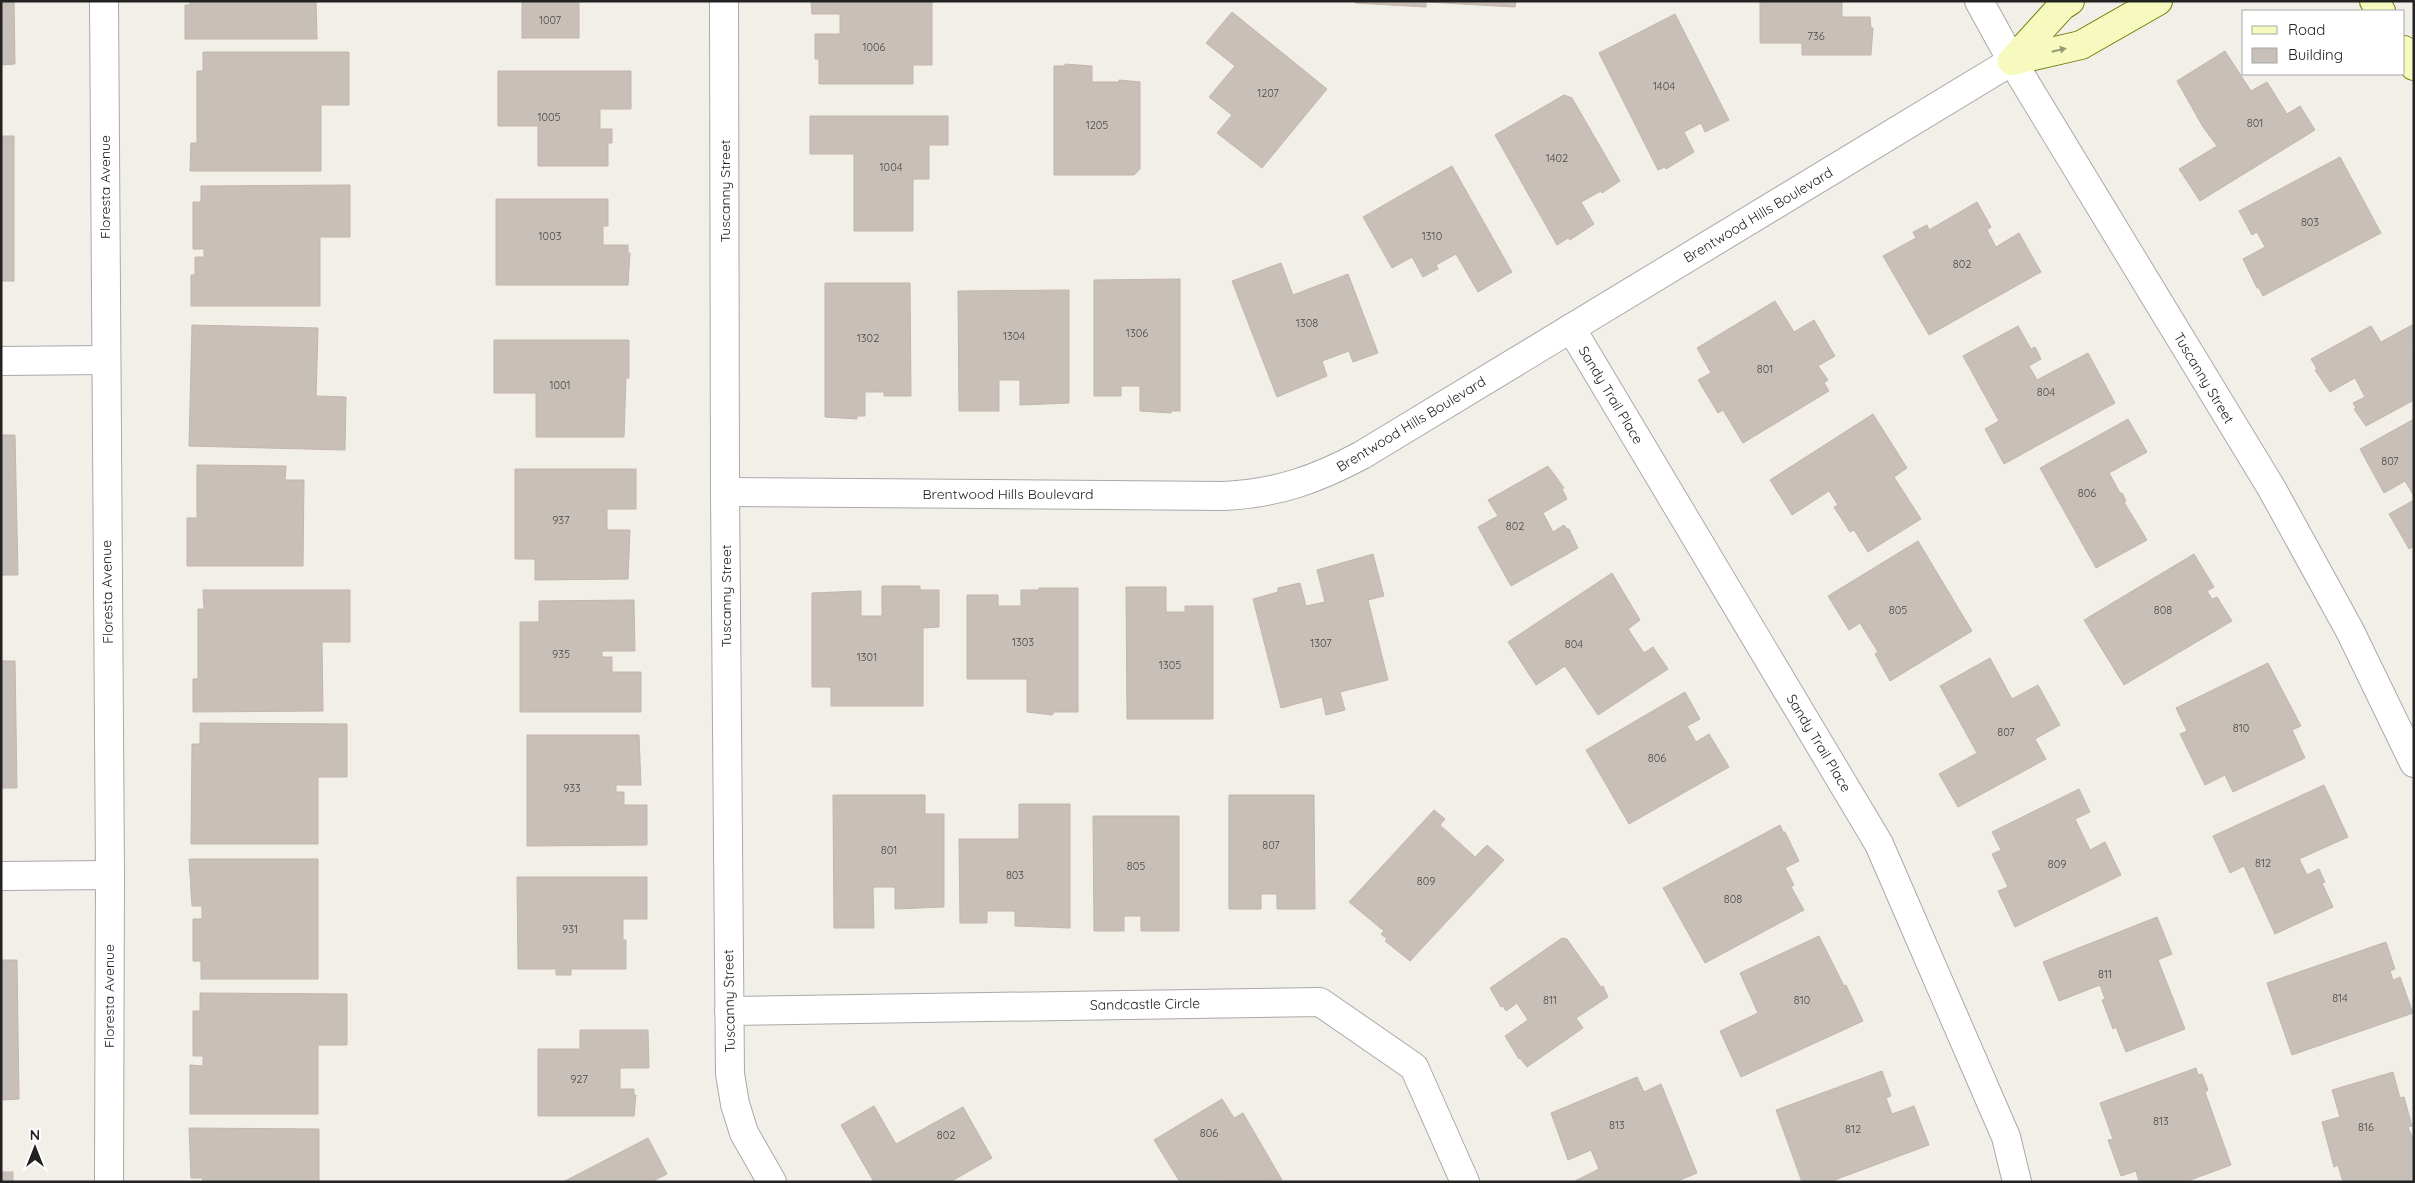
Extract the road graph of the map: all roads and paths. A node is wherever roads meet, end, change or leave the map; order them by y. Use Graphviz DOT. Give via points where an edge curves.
graph roads {
  1 [pos="104,1"];
  2 [pos="724,1"];
  3 [pos="1979,1"];
  4 [pos="2070,1"];
  5 [pos="2158,1"];
  6 [pos="2405,52"];
  7 [pos="2012,61"];
  8 [pos="2414,66"];
  9 [pos="1571,328"];
  10 [pos="105,360"];
  11 [pos="1,361"];
  12 [pos="726,492"];
  13 [pos="2414,763"];
  14 [pos="110,875"];
  15 [pos="1,876"];
  16 [pos="728,1011"];
  17 [pos="109,1182"];
  18 [pos="772,1182"];
  19 [pos="1465,1182"];
  20 [pos="2017,1182"];
  1 -- 10 [label="street, Floresta Avenue"];
  2 -- 12 [label="street, Tuscanny Street"];
  3 -- 7 [label="street, Tuscanny Street"];
  4 -- 7 [label="street, Brentwood Hills Boulevard"];
  7 -- 5 [label="street, Brentwood Hills Boulevard, one-way" via="2081,45"];
  6 -- 8 [label="street"];
  7 -- 9 [label="street, Brentwood Hills Boulevard"];
  7 -- 13 [label="street, Tuscanny Street" via="2272,489 2350,631"];
  9 -- 12 [label="street, Brentwood Hills Boulevard" via="1362,455 1317,478 1274,491 1224,496"];
  9 -- 20 [label="street, Sandy Trail Place" via="1879,844 2006,1137"];
  10 -- 11 [label="street"];
  10 -- 14 [label="street, Floresta Avenue"];
  12 -- 16 [label="street, Tuscanny Street"];
  14 -- 15 [label="street"];
  14 -- 17 [label="street, Floresta Avenue"];
  16 -- 18 [label="street, Tuscanny Street" via="730,1074 735,1104 744,1133"];
  16 -- 19 [label="street, Sandcastle Circle" via="1320,1002 1414,1067"];
}
